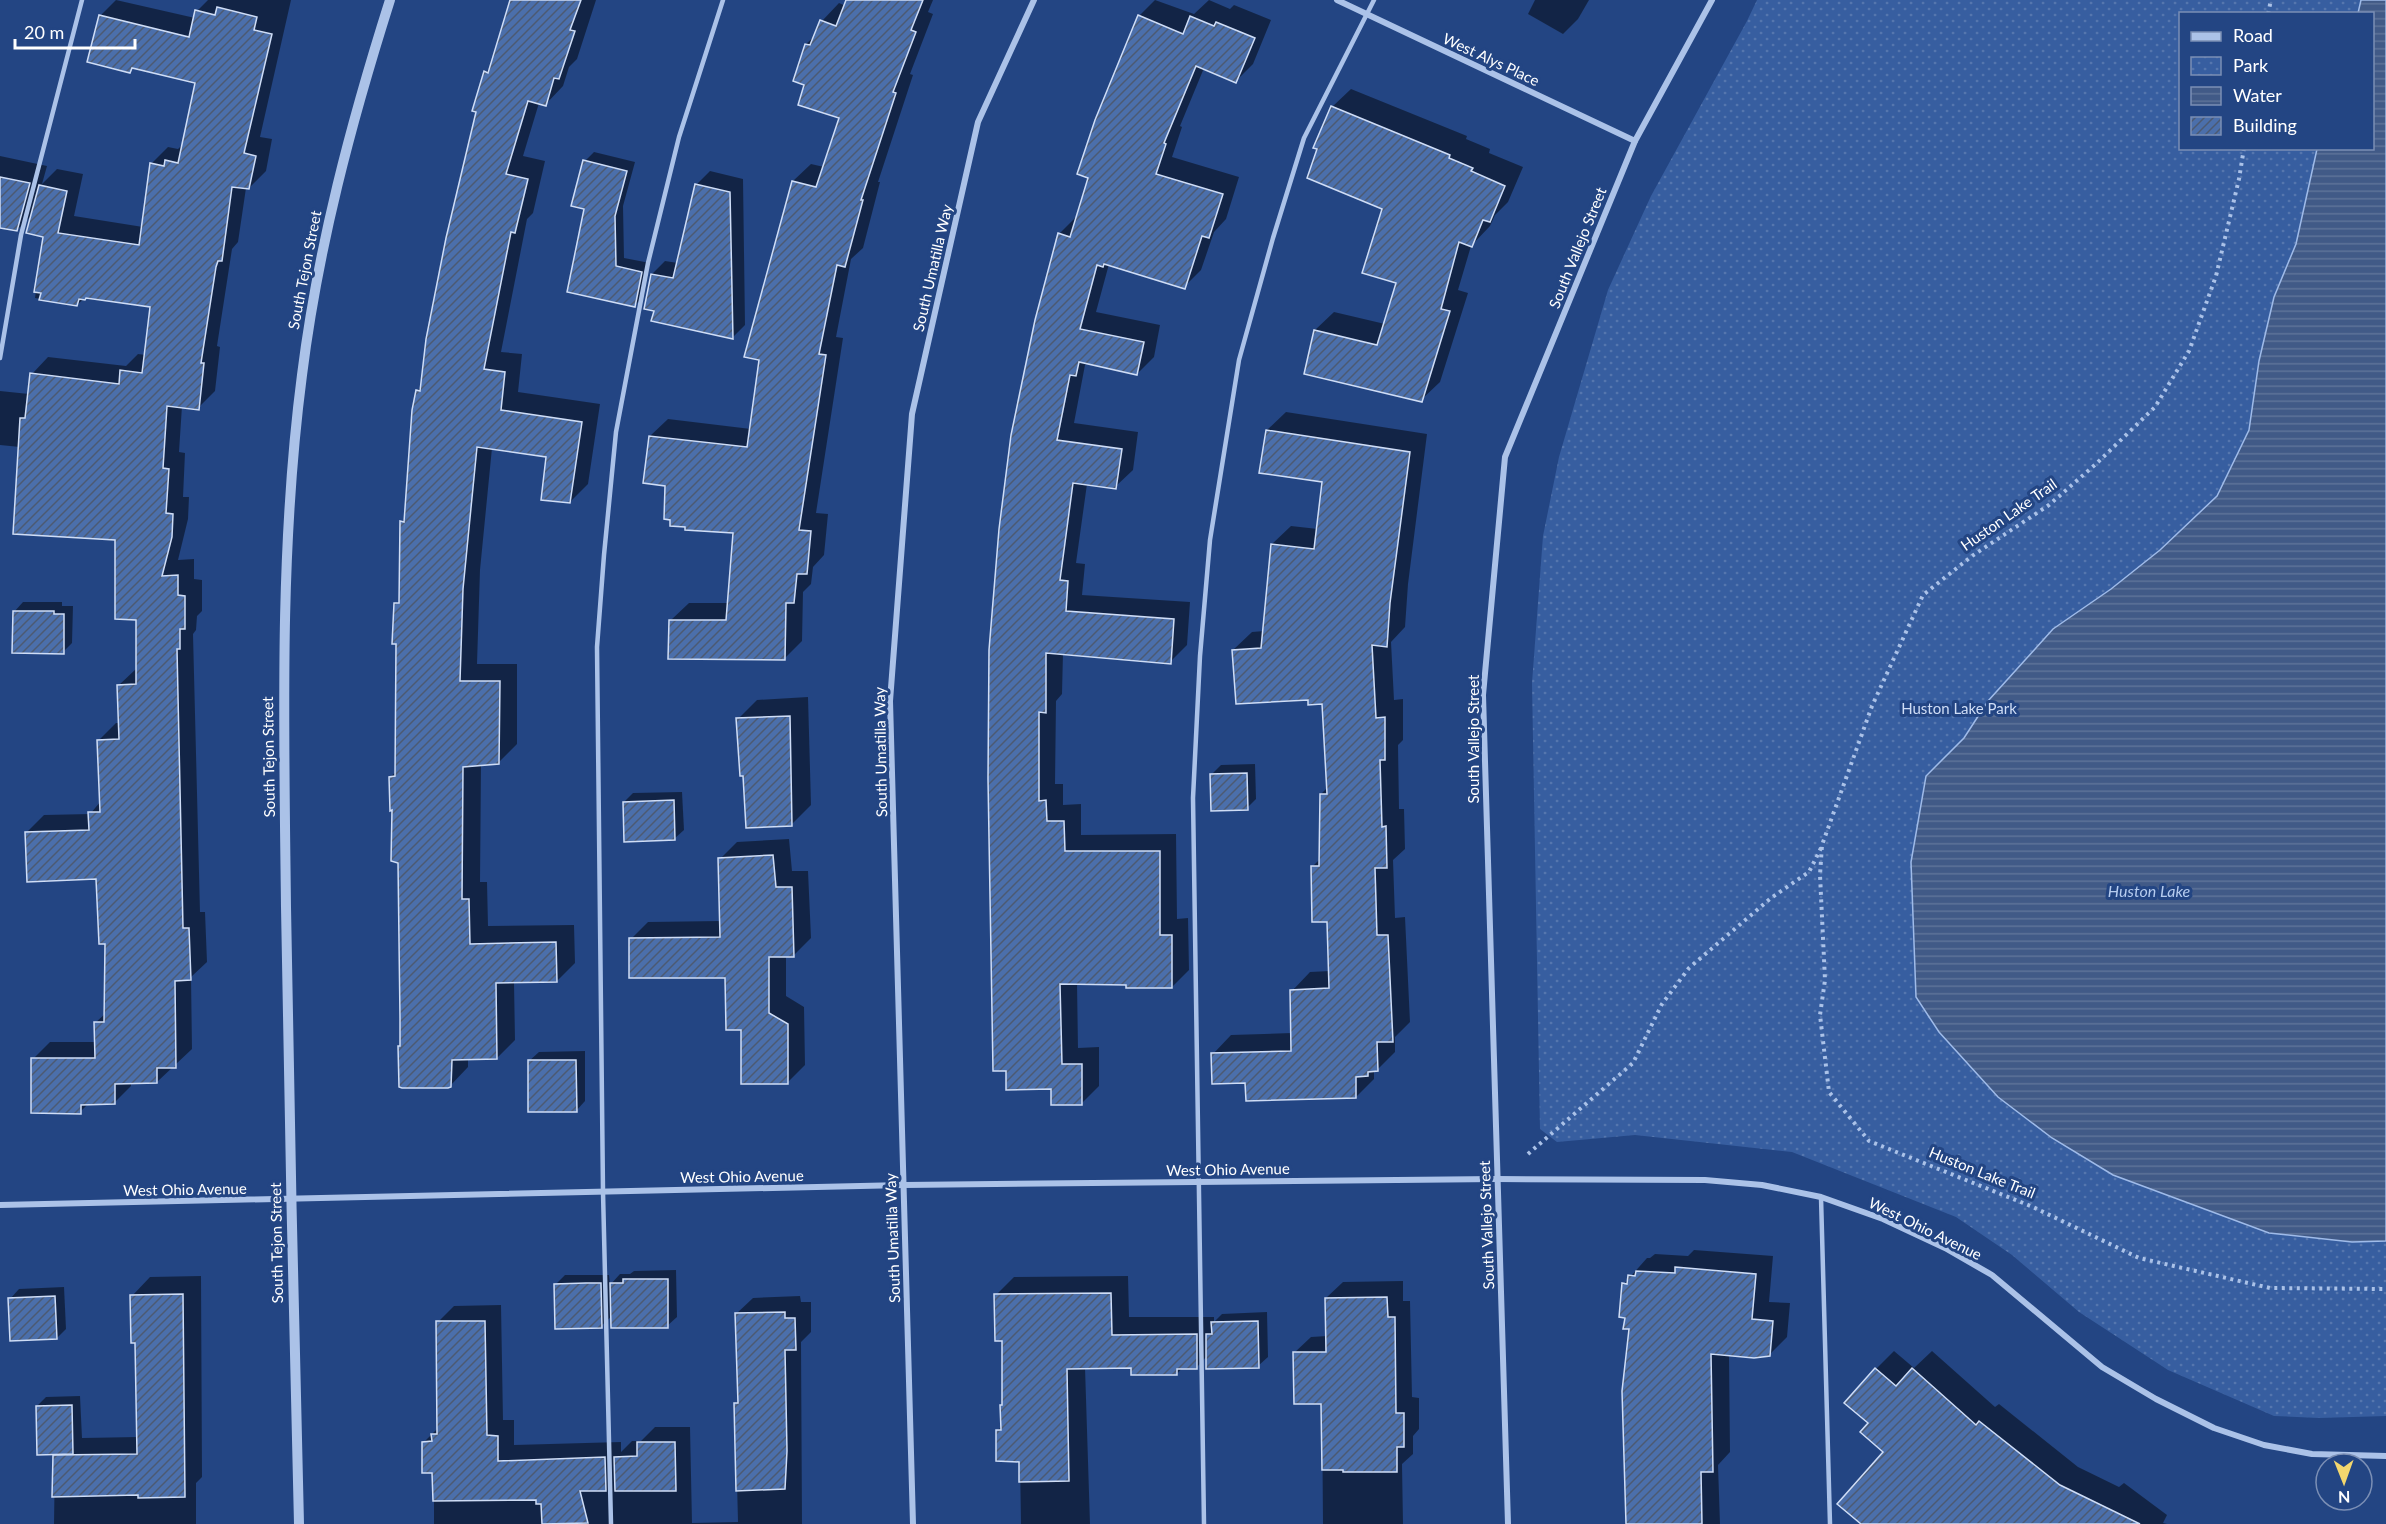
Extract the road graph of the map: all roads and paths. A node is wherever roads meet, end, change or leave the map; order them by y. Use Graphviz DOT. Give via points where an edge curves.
graph roads {
  1 [pos="82,0"];
  2 [pos="390,0"];
  3 [pos="723,0"];
  4 [pos="1034,0"];
  5 [pos="1337,0"];
  6 [pos="1374,0"];
  7 [pos="1712,0"];
  8 [pos="1366,14"];
  9 [pos="1635,141"];
  10 [pos="2244,150"];
  11 [pos="0,358"];
  12 [pos="1822,845"];
  13 [pos="1497,1179"];
  14 [pos="1197,1182"];
  15 [pos="904,1185"];
  16 [pos="603,1192"];
  17 [pos="1821,1197"];
  18 [pos="291,1200"];
  19 [pos="0,1206"];
  20 [pos="2386,1289"];
  21 [pos="2386,1456"];
  22 [pos="299,1524"];
  23 [pos="611,1524"];
  24 [pos="913,1524"];
  25 [pos="1204,1524"];
  26 [pos="1508,1524"];
  27 [pos="1830,1524"];
  1 -- 11 [label="lane" via="21,235"];
  2 -- 18 [label="street, South Tejon Street" via="326,232 294,442 283,682"];
  3 -- 16 [label="lane" via="679,136 648,263 615,443 597,647"];
  4 -- 15 [label="street, South Umatilla Way" via="978,122 912,414 890,701"];
  5 -- 8 [label="street, West Alys Place"];
  6 -- 8 [label="lane"];
  7 -- 9 [label="street, South Vallejo Street"];
  8 -- 9 [label="street, West Alys Place"];
  8 -- 14 [label="lane" via="1304,138 1239,360 1216,497 1200,656 1193,798"];
  9 -- 13 [label="street, South Vallejo Street" via="1505,457 1483,695"];
  10 -- 12 [label="path, Huston Lake Trail" via="2216,276 2189,351 2155,407 2097,463 2049,505 1972,555 1923,595 1872,706"];
  12 -- 13 [label="path, Huston Lake Trail" via="1809,872 1771,898 1689,968 1662,1004 1633,1063"];
  12 -- 20 [label="path, Huston Lake Trail" via="1825,980 1820,1015 1829,1092 1869,1141 2033,1207 2139,1258 2270,1288"];
  13 -- 14 [label="street, West Ohio Avenue"];
  13 -- 17 [label="street, West Ohio Avenue" via="1705,1180 1762,1185"];
  13 -- 26 [label="street, South Vallejo Street"];
  14 -- 15 [label="street, West Ohio Avenue"];
  14 -- 25 [label="lane"];
  15 -- 16 [label="street, West Ohio Avenue"];
  15 -- 24 [label="street, South Umatilla Way"];
  16 -- 18 [label="street, West Ohio Avenue"];
  16 -- 23 [label="lane"];
  17 -- 21 [label="street, West Ohio Avenue" via="1883,1219 1992,1275 2102,1367 2214,1428 2264,1445 2312,1454"];
  17 -- 27 [label="lane"];
  18 -- 19 [label="street, West Ohio Avenue"];
  18 -- 22 [label="street, South Tejon Street"];
}
